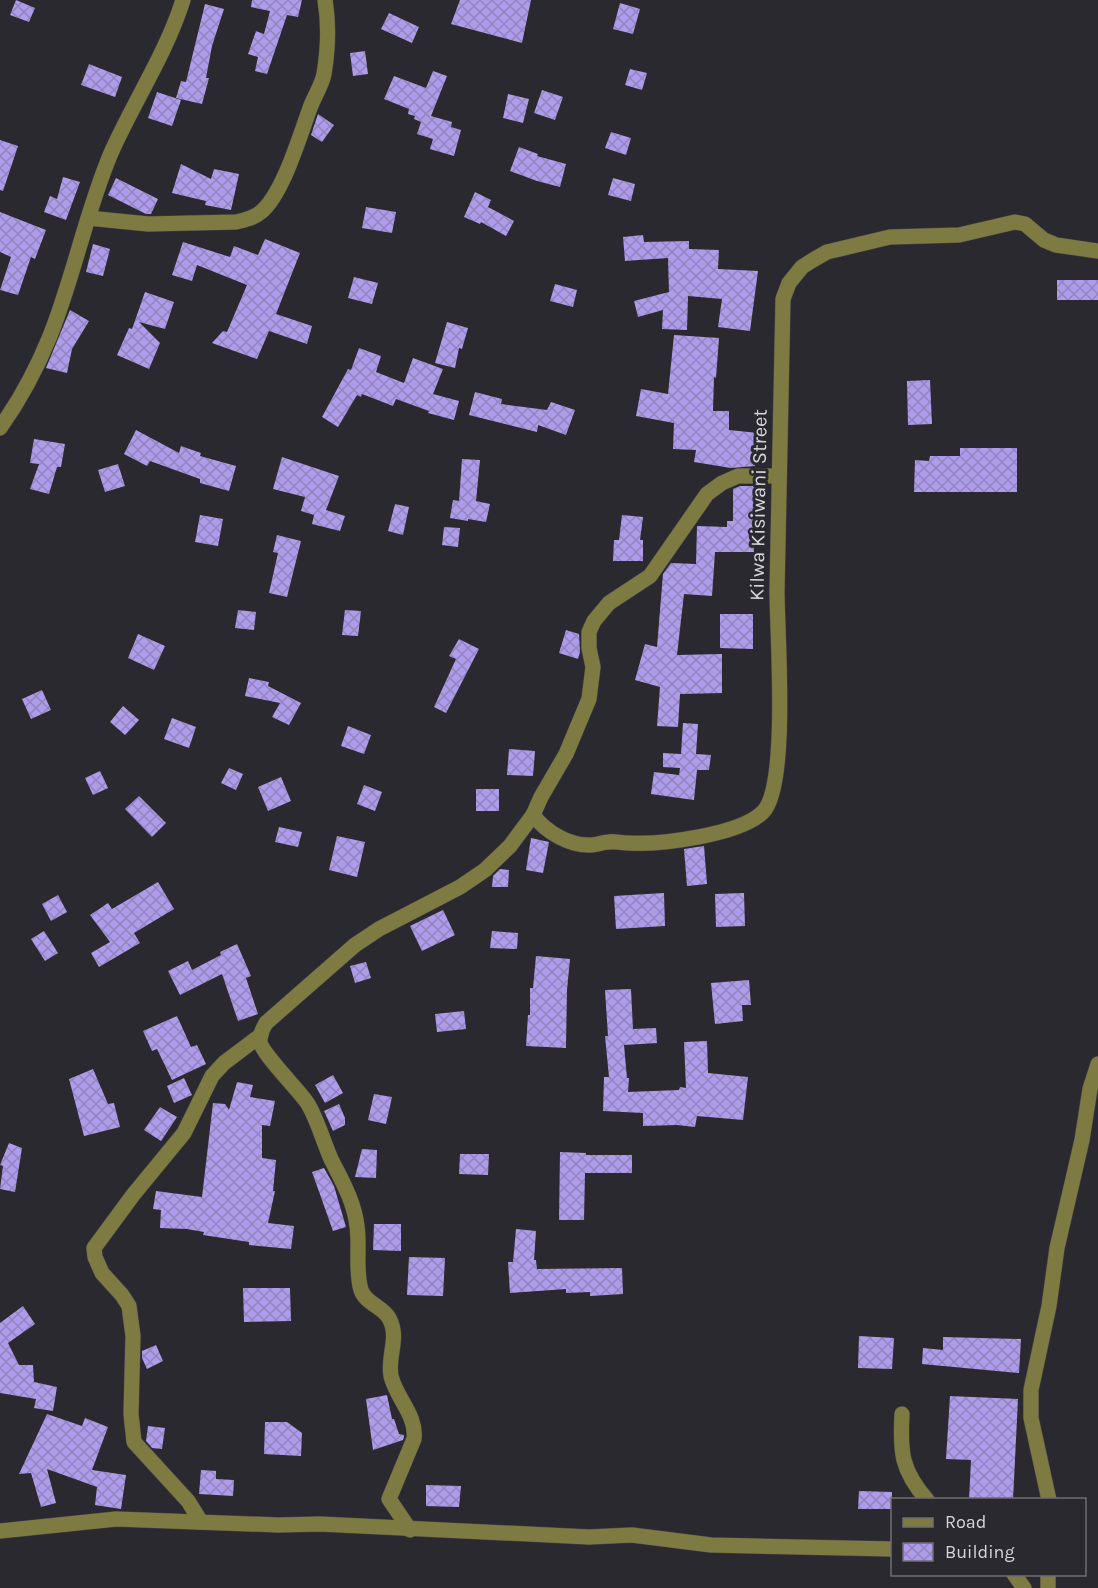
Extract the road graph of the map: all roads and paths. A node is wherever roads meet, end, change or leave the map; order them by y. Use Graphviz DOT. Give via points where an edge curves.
graph roads {
  1 [pos="183,0"];
  2 [pos="325,0"];
  3 [pos="88,218"];
  4 [pos="1098,251"];
  5 [pos="0,428"];
  6 [pos="780,476"];
  7 [pos="533,815"];
  8 [pos="261,1035"];
  9 [pos="1098,1064"];
  10 [pos="902,1414"];
  11 [pos="926,1498"];
  12 [pos="1048,1498"];
  13 [pos="201,1522"];
  14 [pos="410,1530"];
  15 [pos="0,1531"];
  16 [pos="891,1549"];
  17 [pos="1015,1576"];
  18 [pos="1024,1588"];
  1 -- 3 [label="street" via="111,154"];
  2 -- 3 [label="street" via="327,53 323,77 286,174 261,213 236,222 148,224"];
  3 -- 5 [label="street" via="50,336 16,405"];
  4 -- 6 [label="street, Kilwa Kisiwani Street" via="1056,245 1025,224 1014,222 959,236 871,241 827,252 802,267 789,283 783,299"];
  6 -- 7 [label="street" via="738,476 707,494 650,576 609,603 594,621 589,632 593,667 589,699 566,754"];
  6 -- 7 [label="street, Kilwa Kisiwani Street" via="780,727 772,792 765,811 730,830 640,844 591,845 552,834"];
  7 -- 8 [label="street" via="510,846 485,870 355,945 266,1023"];
  8 -- 13 [label="street" via="212,1076 184,1133 94,1248 102,1273 129,1306 134,1442 188,1501"];
  8 -- 14 [label="street" via="262,1050 309,1106 352,1204 364,1298 388,1316 395,1336 392,1379 408,1412 414,1440 389,1499"];
  9 -- 12 [label="street" via="1057,1248 1031,1390 1031,1418"];
  10 -- 11 [label="street" via="902,1459"];
  13 -- 14 [label="street"];
  13 -- 15 [label="street" via="116,1519"];
  14 -- 16 [label="street" via="632,1535 722,1545"];
  17 -- 18 [label="street"];
}
